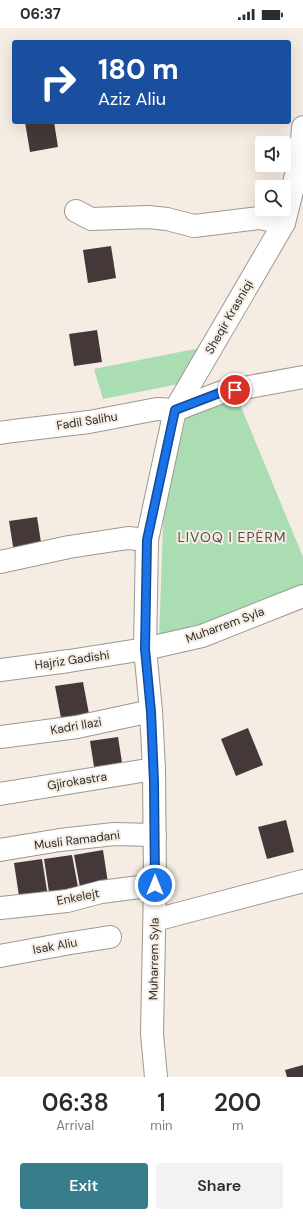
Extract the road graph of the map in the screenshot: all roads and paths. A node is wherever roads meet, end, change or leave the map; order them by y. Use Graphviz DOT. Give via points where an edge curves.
graph roads {
  1 [pos="303,127"];
  2 [pos="76,211"];
  3 [pos="284,223"];
  4 [pos="303,377"];
  5 [pos="175,410"];
  6 [pos="0,433"];
  7 [pos="147,540"];
  8 [pos="0,562"];
  9 [pos="303,596"];
  10 [pos="145,649"];
  11 [pos="0,670"];
  12 [pos="151,712"];
  13 [pos="0,737"];
  14 [pos="154,769"];
  15 [pos="0,794"];
  16 [pos="155,835"];
  17 [pos="0,850"];
  18 [pos="303,881"];
  19 [pos="155,885"];
  20 [pos="0,908"];
  21 [pos="154,920"];
  22 [pos="110,937"];
  23 [pos="0,956"];
  24 [pos="156,1077"];
  1 -- 3 [label="street, Sheqir Krasniqi" via="301,155"];
  2 -- 3 [label="street" via="90,219 148,216 194,226 259,218"];
  3 -- 5 [label="street, Sheqir Krasniqi"];
  4 -- 5 [label="street" via="222,392"];
  5 -- 6 [label="street, Fadil Salihu" via="158,409 89,422"];
  5 -- 7 [label="street, Muharrem Syla"];
  7 -- 8 [label="street" via="128,538 68,547"];
  7 -- 10 [label="street, Muharrem Syla"];
  9 -- 10 [label="street, Muharrem Syla" via="202,636"];
  10 -- 11 [label="street, Hajriz Gadishi" via="70,662"];
  10 -- 12 [label="street, Muharrem Syla"];
  12 -- 13 [label="street, Kadri Ilazi" via="77,727"];
  12 -- 14 [label="street, Muharrem Syla"];
  14 -- 15 [label="street, Gjirokastra"];
  14 -- 16 [label="street, Muharrem Syla"];
  16 -- 17 [label="street, Musli Ramadani" via="114,834"];
  16 -- 19 [label="street, Muharrem Syla"];
  18 -- 21 [label="street"];
  19 -- 20 [label="street, Enkelejt"];
  19 -- 21 [label="street, Muharrem Syla"];
  21 -- 24 [label="street, Muharrem Syla" via="152,1034"];
  22 -- 23 [label="street, Isak Aliu"];
}
